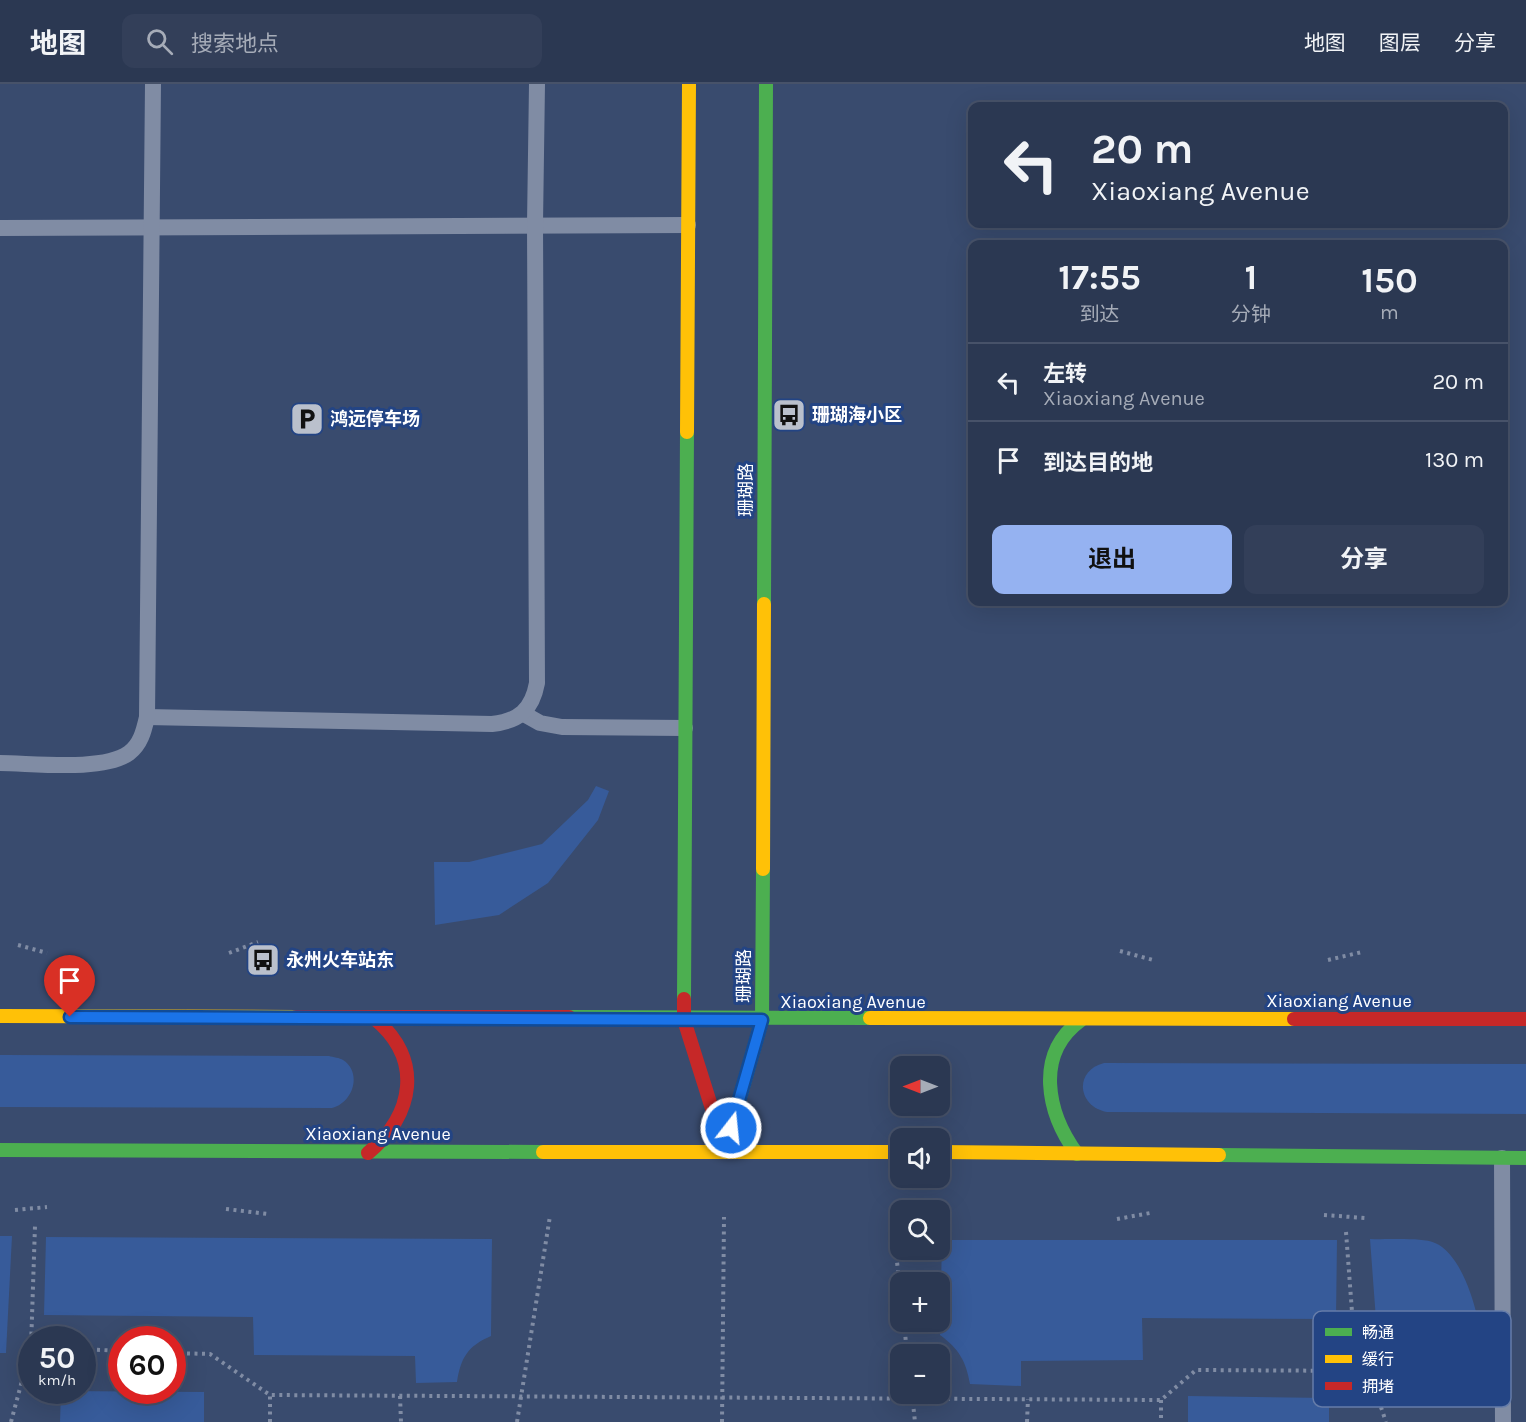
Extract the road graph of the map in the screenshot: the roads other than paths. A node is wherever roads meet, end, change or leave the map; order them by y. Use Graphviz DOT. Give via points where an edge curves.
graph roads {
  1 [pos="153,84"];
  2 [pos="537,84"];
  3 [pos="689,84"];
  4 [pos="766,84"];
  5 [pos="535,224"];
  6 [pos="688,225"];
  7 [pos="151,227"];
  8 [pos="0,228"];
  9 [pos="524,714"];
  10 [pos="147,717"];
  11 [pos="686,728"];
  12 [pos="0,763"];
  13 [pos="0,1016"];
  14 [pos="374,1018"];
  15 [pos="1526,1019"];
  16 [pos="684,1020"];
  17 [pos="762,1020"];
  18 [pos="1081,1020"];
  19 [pos="0,1150"];
  20 [pos="725,1150"];
  21 [pos="890,1152"];
  22 [pos="950,1152"];
  23 [pos="368,1153"];
  24 [pos="1077,1154"];
  25 [pos="1502,1158"];
  26 [pos="1526,1158"];
  27 [pos="1503,1311"];
  28 [pos="1503,1407"];
  29 [pos="1503,1422"];
  1 -- 7 [label="lane"];
  2 -- 5 [label="lane"];
  3 -- 6 [label="main road"];
  4 -- 17 [label="main road, 珊瑚路"];
  5 -- 6 [label="lane"];
  5 -- 7 [label="lane"];
  5 -- 9 [label="lane" via="537,683"];
  6 -- 11 [label="main road"];
  7 -- 8 [label="lane"];
  7 -- 10 [label="lane"];
  9 -- 10 [label="lane" via="516,720 492,724"];
  9 -- 11 [label="lane" via="540,723 562,727"];
  10 -- 12 [label="lane" via="143,736 129,753 108,762"];
  11 -- 16 [label="main road"];
  13 -- 14 [label="main road, Xiaoxiang Avenue"];
  14 -- 16 [label="main road, Xiaoxiang Avenue"];
  14 -- 23 [label="main road" via="392,1035 405,1059 407,1088 401,1114 389,1134"];
  15 -- 18 [label="main road, Xiaoxiang Avenue"];
  16 -- 17 [label="main road, Xiaoxiang Avenue"];
  16 -- 20 [label="main road"];
  17 -- 18 [label="main road, Xiaoxiang Avenue"];
  17 -- 20 [label="main road, 珊瑚路"];
  18 -- 24 [label="main road" via="1062,1037 1052,1059 1049,1086 1052,1110"];
  19 -- 23 [label="main road, Xiaoxiang Avenue"];
  20 -- 21 [label="main road, Xiaoxiang Avenue"];
  20 -- 23 [label="main road, Xiaoxiang Avenue"];
  22 -- 24 [label="main road"];
  24 -- 25 [label="main road"];
  25 -- 26 [label="main road"];
  25 -- 27 [label="lane"];
  28 -- 29 [label="lane"];
}
